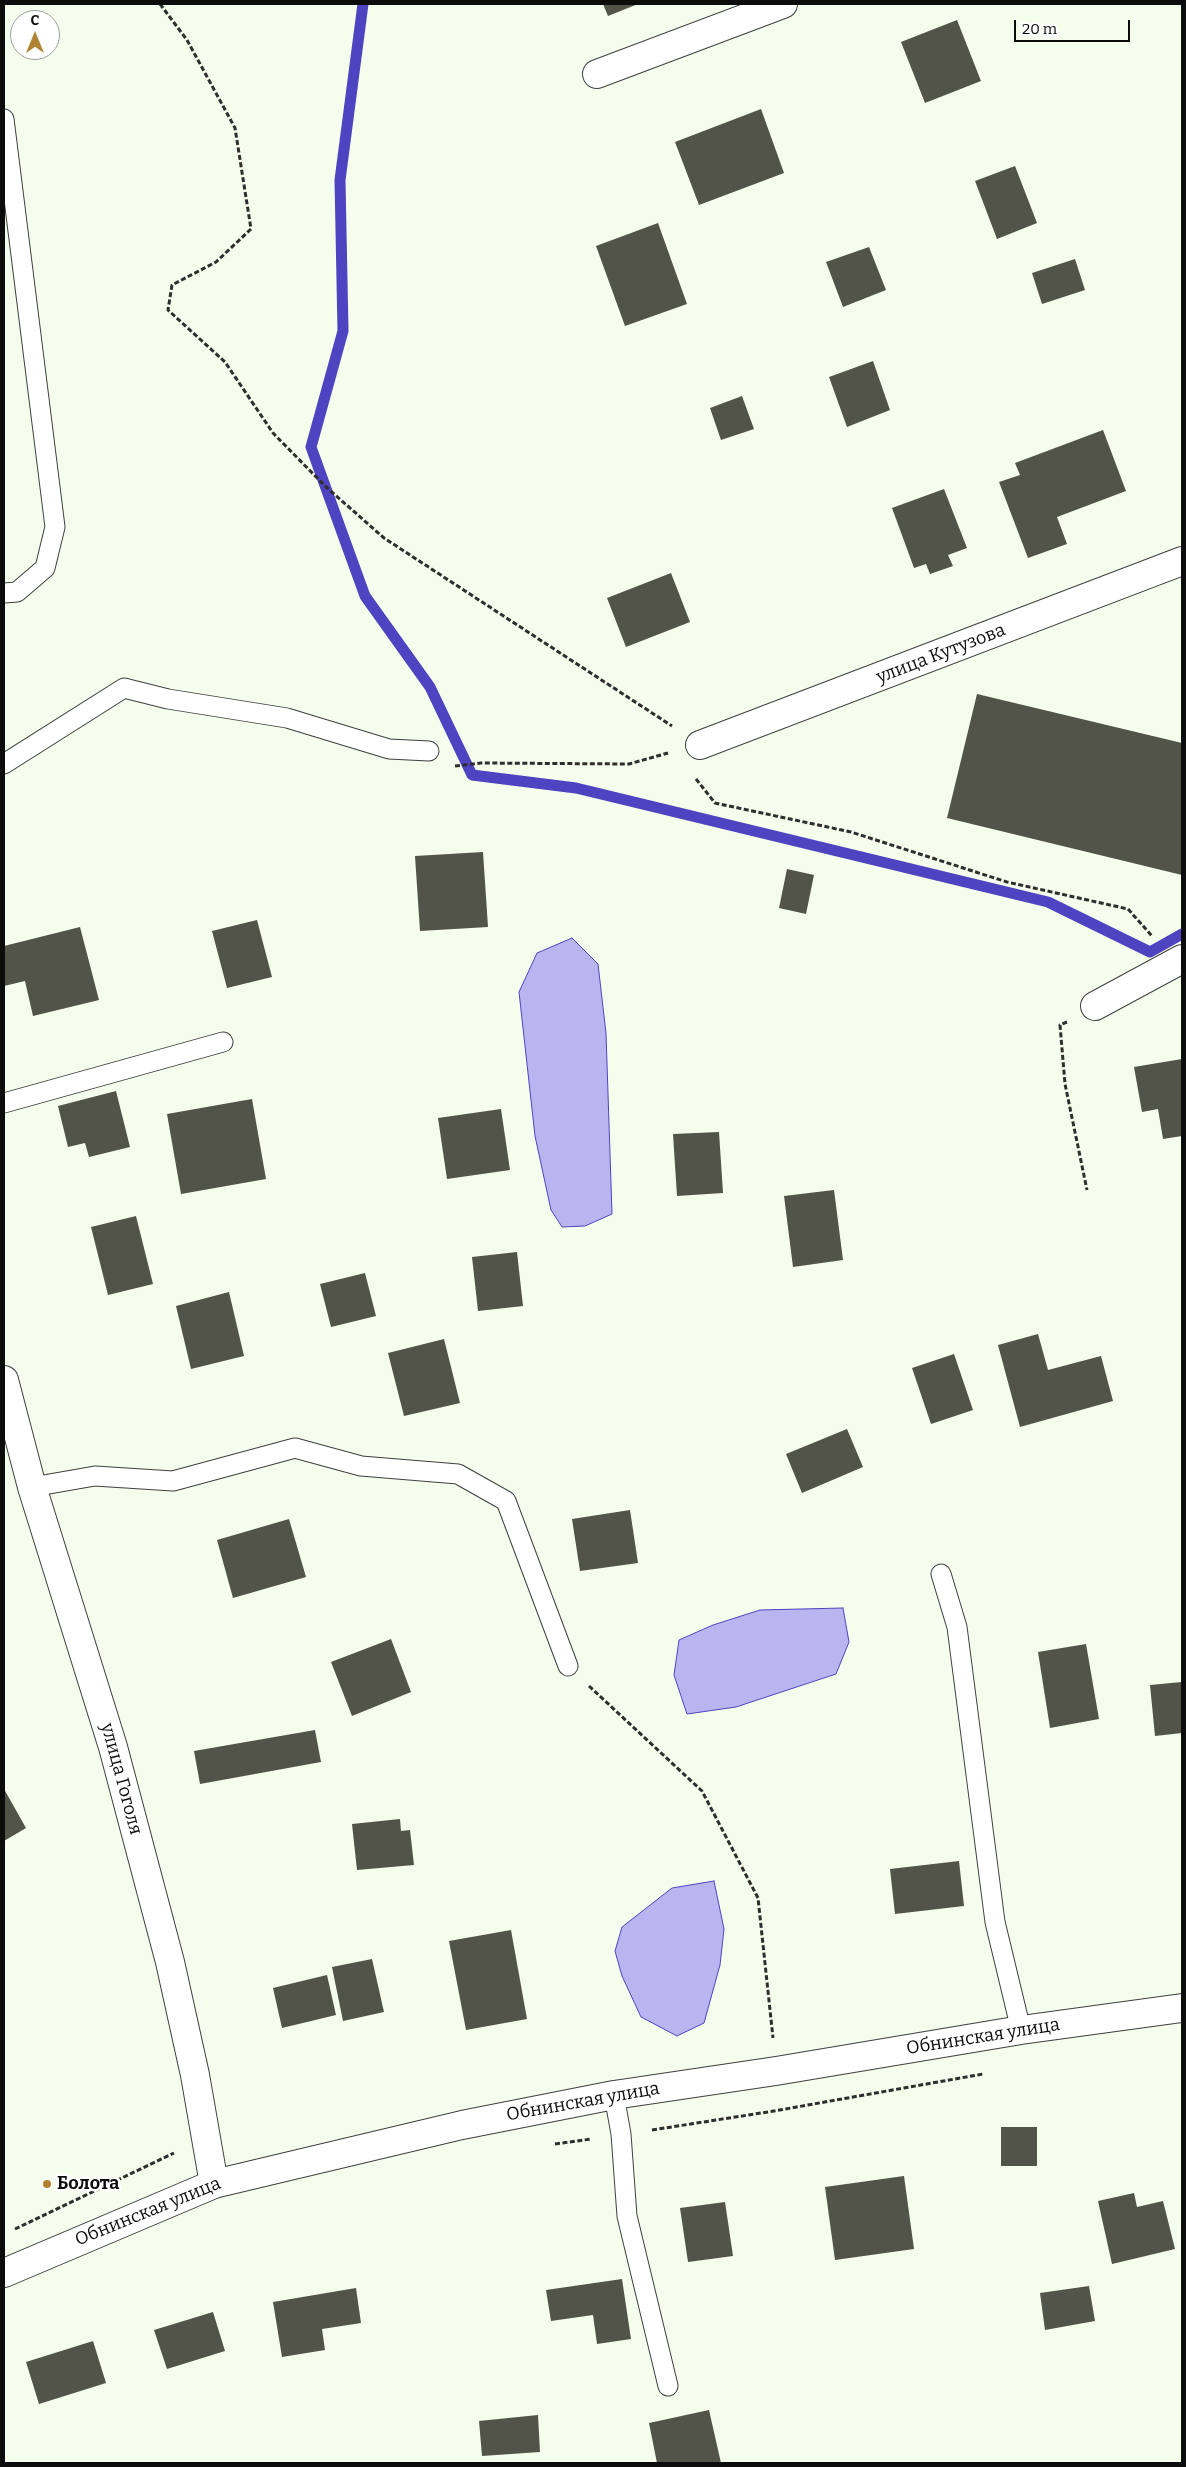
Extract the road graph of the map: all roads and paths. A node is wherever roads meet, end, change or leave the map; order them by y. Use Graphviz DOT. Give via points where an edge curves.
graph roads {
  1 [pos="160,4"];
  2 [pos="783,4"];
  3 [pos="597,74"];
  4 [pos="4,119"];
  5 [pos="1182,561"];
  6 [pos="4,593"];
  7 [pos="700,745"];
  8 [pos="428,751"];
  9 [pos="4,764"];
  10 [pos="449,766"];
  11 [pos="1177,961"];
  12 [pos="1095,1006"];
  13 [pos="223,1042"];
  14 [pos="4,1103"];
  15 [pos="1087,1190"];
  16 [pos="4,1380"];
  17 [pos="32,1487"];
  18 [pos="941,1574"];
  19 [pos="568,1666"];
  20 [pos="1182,2008"];
  21 [pos="1021,2030"];
  22 [pos="776,2071"];
  23 [pos="986,2073"];
  24 [pos="614,2095"];
  25 [pos="621,2134"];
  26 [pos="206,2138"];
  27 [pos="553,2145"];
  28 [pos="214,2184"];
  29 [pos="10,2232"];
  30 [pos="4,2273"];
  31 [pos="668,2386"];
  1 -- 7 [label="path" via="187,40 235,128 251,229 216,262 172,285 168,310 225,362 273,432 325,486 384,538"];
  2 -- 3 [label="street"];
  4 -- 6 [label="lane" via="55,527 45,568 17,592"];
  5 -- 7 [label="street, улица Кутузова"];
  7 -- 10 [label="path" via="629,764 481,763"];
  7 -- 11 [label="path" via="690,771 714,803 851,832 1007,882 1128,909"];
  8 -- 9 [label="lane" via="390,749 287,718 168,699 124,688"];
  11 -- 12 [label="street"];
  12 -- 15 [label="path" via="1060,1025 1065,1084"];
  13 -- 14 [label="lane"];
  16 -- 17 [label="street, улица Гоголя"];
  17 -- 19 [label="lane" via="95,1476 173,1481 295,1448 361,1466 458,1474 506,1501"];
  17 -- 26 [label="street, улица Гоголя" via="125,1794 170,1962"];
  18 -- 21 [label="lane" via="957,1626 995,1922"];
  19 -- 22 [label="path" via="702,1792 758,1898"];
  20 -- 21 [label="street, Обнинская улица"];
  21 -- 22 [label="street, Обнинская улица"];
  22 -- 24 [label="street, Обнинская улица"];
  23 -- 25 [label="path" via="774,2111"];
  24 -- 25 [label="lane"];
  24 -- 28 [label="street, Обнинская улица" via="462,2125"];
  25 -- 27 [label="path"];
  25 -- 31 [label="lane" via="627,2216"];
  26 -- 28 [label="street, улица Гоголя"];
  26 -- 29 [label="path"];
  28 -- 30 [label="street, Обнинская улица"];
}
